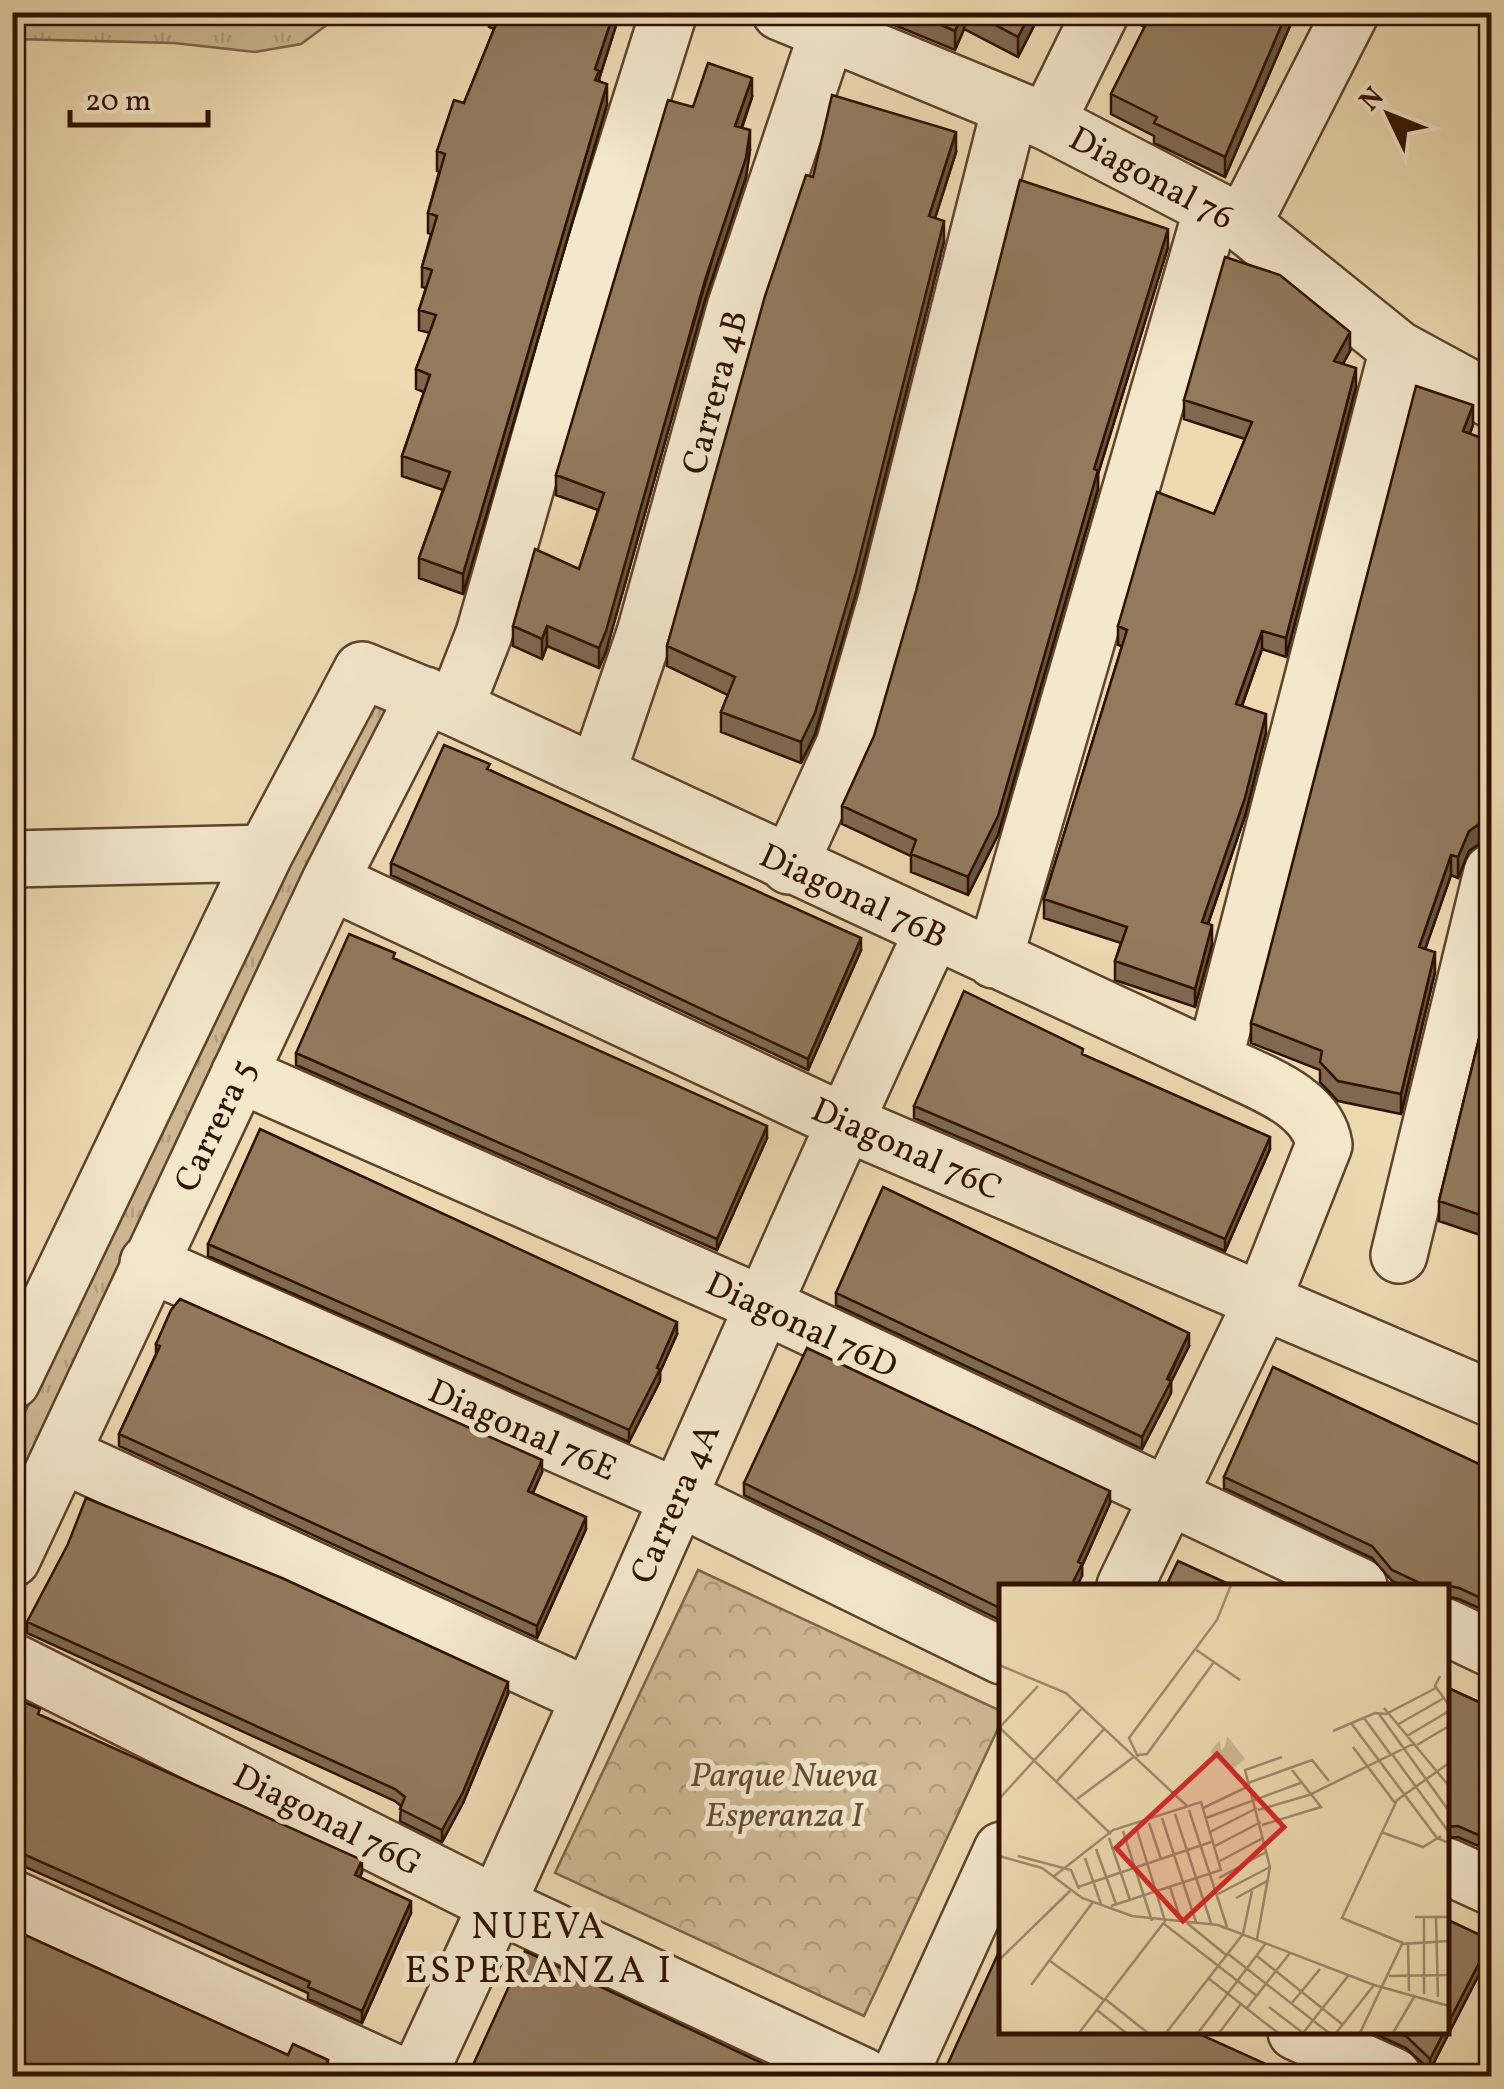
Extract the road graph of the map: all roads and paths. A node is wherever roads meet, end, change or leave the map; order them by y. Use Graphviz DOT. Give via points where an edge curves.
graph roads {
  1 [pos="669,12"];
  2 [pos="1101,12"];
  3 [pos="1352,12"];
  4 [pos="815,20"];
  5 [pos="1028,115"];
  6 [pos="1228,216"];
  7 [pos="1398,349"];
  8 [pos="1492,400"];
  9 [pos="362,670"];
  10 [pos="440,702"];
  11 [pos="597,774"];
  12 [pos="266,853"];
  13 [pos="12,859"];
  14 [pos="790,866"];
  15 [pos="1492,872"];
  16 [pos="330,881"];
  17 [pos="933,931"];
  18 [pos="994,960"];
  19 [pos="1214,1060"];
  20 [pos="239,1074"];
  21 [pos="844,1122"];
  22 [pos="1399,1255"];
  23 [pos="148,1263"];
  24 [pos="1262,1302"];
  25 [pos="761,1304"];
  26 [pos="12,1381"];
  27 [pos="1492,1399"];
  28 [pos="61,1454"];
  29 [pos="1166,1496"];
  30 [pos="677,1497"];
  31 [pos="12,1559"];
  32 [pos="1126,1584"];
  33 [pos="1355,1584"];
  34 [pos="1449,1629"];
  35 [pos="1492,1648"];
  36 [pos="999,1655"];
  37 [pos="12,1661"];
  38 [pos="588,1696"];
  39 [pos="1449,1867"];
  40 [pos="996,1877"];
  41 [pos="1492,1887"];
  42 [pos="12,1898"];
  43 [pos="498,1905"];
  44 [pos="1300,2034"];
  45 [pos="402,2076"];
  46 [pos="418,2076"];
  47 [pos="863,2076"];
  48 [pos="899,2076"];
  49 [pos="1393,2076"];
  1 -- 10 [label="street, Carrera 5" via="484,634"];
  2 -- 5 [label="street"];
  3 -- 6 [label="street"];
  4 -- 5 [label="street, Diagonal 76"];
  4 -- 11 [label="street, Carrera 4B" via="655,598"];
  5 -- 6 [label="street, Diagonal 76"];
  5 -- 14 [label="street" via="844,745"];
  6 -- 7 [label="street, Diagonal 76"];
  6 -- 18 [label="street"];
  7 -- 8 [label="street, Diagonal 76"];
  7 -- 19 [label="street"];
  9 -- 10 [label="street, Diagonal 76B"];
  9 -- 12 [label="street, Carrera 5"];
  10 -- 11 [label="street, Diagonal 76B"];
  10 -- 16 [label="street, Carrera 5"];
  11 -- 14 [label="street, Diagonal 76B"];
  12 -- 13 [label="street"];
  12 -- 26 [label="street, Carrera 5"];
  14 -- 17 [label="street, Diagonal 76B"];
  15 -- 22 [label="street"];
  16 -- 20 [label="street, Carrera 5"];
  16 -- 21 [label="street, Diagonal 76C"];
  17 -- 18 [label="street, Diagonal 76B"];
  17 -- 21 [label="street, Carrera 4A"];
  18 -- 19 [label="street, Diagonal 76B"];
  19 -- 24 [label="street, Diagonal 76B" via="1300,1104 1322,1128 1324,1145"];
  20 -- 23 [label="street, Carrera 5"];
  20 -- 25 [label="street, Diagonal 76D"];
  21 -- 24 [label="street, Diagonal 76C"];
  21 -- 25 [label="street, Carrera 4A"];
  23 -- 28 [label="street, Carrera 5"];
  23 -- 30 [label="street, Diagonal 76E"];
  24 -- 27 [label="street, Diagonal 76C"];
  24 -- 29 [label="street"];
  25 -- 29 [label="street, Diagonal 76D"];
  25 -- 30 [label="street, Carrera 4A"];
  28 -- 31 [label="street, Carrera 5"];
  28 -- 38 [label="street"];
  29 -- 32 [label="street"];
  29 -- 33 [label="street, Diagonal 76D"];
  30 -- 36 [label="street, Diagonal 76E"];
  30 -- 38 [label="street, Carrera 4A"];
  34 -- 35 [label="street"];
  37 -- 43 [label="street, Diagonal 76G"];
  38 -- 43 [label="street, Carrera 4A"];
  39 -- 41 [label="street"];
  40 -- 48 [label="street"];
  42 -- 45 [label="street"];
  43 -- 46 [label="street, Carrera 4A"];
  43 -- 47 [label="street, Diagonal 76G"];
  44 -- 49 [label="street"];
}
